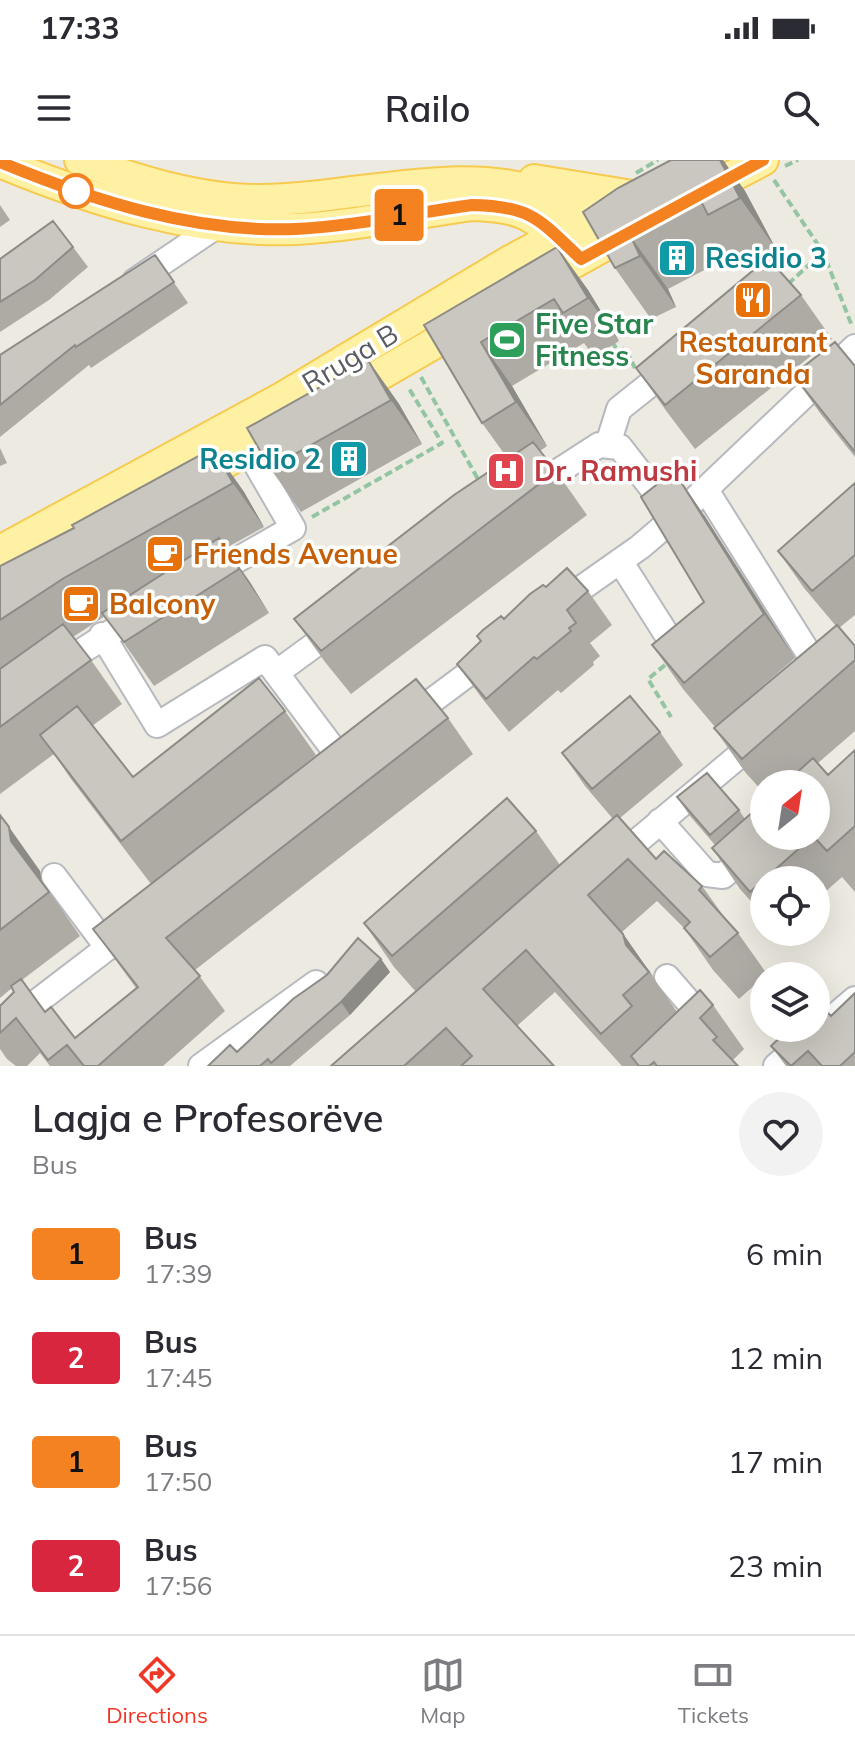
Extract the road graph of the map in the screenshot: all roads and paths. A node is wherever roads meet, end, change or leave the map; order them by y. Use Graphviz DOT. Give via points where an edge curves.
graph roads {
  1 [pos="80,160"];
  2 [pos="762,161"];
  3 [pos="0,162"];
  4 [pos="472,192"];
  5 [pos="632,196"];
  6 [pos="668,199"];
  7 [pos="583,221"];
  8 [pos="215,227"];
  9 [pos="556,236"];
  10 [pos="608,244"];
  11 [pos="823,252"];
  12 [pos="581,259"];
  13 [pos="510,261"];
  14 [pos="786,285"];
  15 [pos="114,294"];
  16 [pos="855,333"];
  17 [pos="611,338"];
  18 [pos="855,347"];
  19 [pos="688,356"];
  20 [pos="417,372"];
  21 [pos="640,377"];
  22 [pos="608,444"];
  23 [pos="248,450"];
  24 [pos="481,485"];
  25 [pos="706,490"];
  26 [pos="165,496"];
  27 [pos="509,504"];
  28 [pos="675,518"];
  29 [pos="293,528"];
  30 [pos="0,551"];
  31 [pos="620,561"];
  32 [pos="184,589"];
  33 [pos="156,605"];
  34 [pos="362,611"];
  35 [pos="535,623"];
  36 [pos="102,635"];
  37 [pos="510,642"];
  38 [pos="679,654"];
  39 [pos="276,673"];
  40 [pos="830,681"];
  41 [pos="0,703"];
  42 [pos="671,717"];
  43 [pos="780,722"];
  44 [pos="396,728"];
  45 [pos="371,747"];
  46 [pos="346,766"];
  47 [pos="321,785"];
  48 [pos="660,821"];
  49 [pos="752,850"];
  50 [pos="54,876"];
  51 [pos="593,879"];
  52 [pos="146,919"];
  53 [pos="108,948"];
  54 [pos="327,975"];
  55 [pos="667,977"];
  56 [pos="855,999"];
  57 [pos="0,1030"];
  58 [pos="201,1066"];
  59 [pos="669,1066"];
  60 [pos="776,1066"];
  1 -- 4 [label="main road" via="176,188 255,200"];
  2 -- 6 [label="main road, Rruga B"];
  2 -- 11 [label="path"];
  3 -- 8 [label="main road" via="127,207"];
  4 -- 5 [label="main road" via="507,176"];
  4 -- 7 [label="main road" via="530,189"];
  4 -- 8 [label="main road" via="343,225"];
  4 -- 9 [label="main road" via="534,215"];
  4 -- 13 [label="main road" via="506,221 514,240"];
  5 -- 6 [label="main road, Rruga B"];
  5 -- 7 [label="main road, Rruga B"];
  6 -- 10 [label="main road, Rruga B"];
  7 -- 9 [label="main road, Rruga B"];
  7 -- 10 [label="main road"];
  8 -- 15 [label="street"];
  9 -- 12 [label="main road"];
  9 -- 13 [label="main road, Rruga B"];
  10 -- 12 [label="main road, Rruga B"];
  11 -- 14 [label="path"];
  11 -- 16 [label="path"];
  12 -- 20 [label="main road, Rruga B" via="503,303"];
  13 -- 30 [label="main road, Rruga B" via="280,399"];
  17 -- 21 [label="path" via="618,352 625,348"];
  18 -- 25 [label="street"];
  19 -- 22 [label="street" via="627,400"];
  20 -- 23 [label="main road, Rruga B"];
  20 -- 24 [label="path"];
  20 -- 29 [label="path" via="442,443"];
  22 -- 27 [label="street"];
  22 -- 28 [label="street" via="620,447"];
  23 -- 26 [label="main road, Rruga B"];
  23 -- 29 [label="street"];
  25 -- 28 [label="street"];
  25 -- 40 [label="street"];
  28 -- 31 [label="street"];
  29 -- 32 [label="street"];
  31 -- 35 [label="street"];
  31 -- 38 [label="street"];
  33 -- 36 [label="street"];
  34 -- 39 [label="street"];
  36 -- 39 [label="street" via="157,725 265,658"];
  36 -- 41 [label="street"];
  37 -- 44 [label="street"];
  38 -- 42 [label="path" via="648,679"];
  39 -- 46 [label="street"];
  43 -- 48 [label="street"];
  45 -- 46 [label="street"];
  46 -- 47 [label="street"];
  48 -- 49 [label="street" via="707,874 716,877"];
  48 -- 51 [label="street"];
  50 -- 53 [label="street"];
  52 -- 53 [label="street"];
  53 -- 57 [label="street"];
  54 -- 58 [label="street"];
  55 -- 59 [label="street" via="711,1028"];
  56 -- 60 [label="street"];
}
